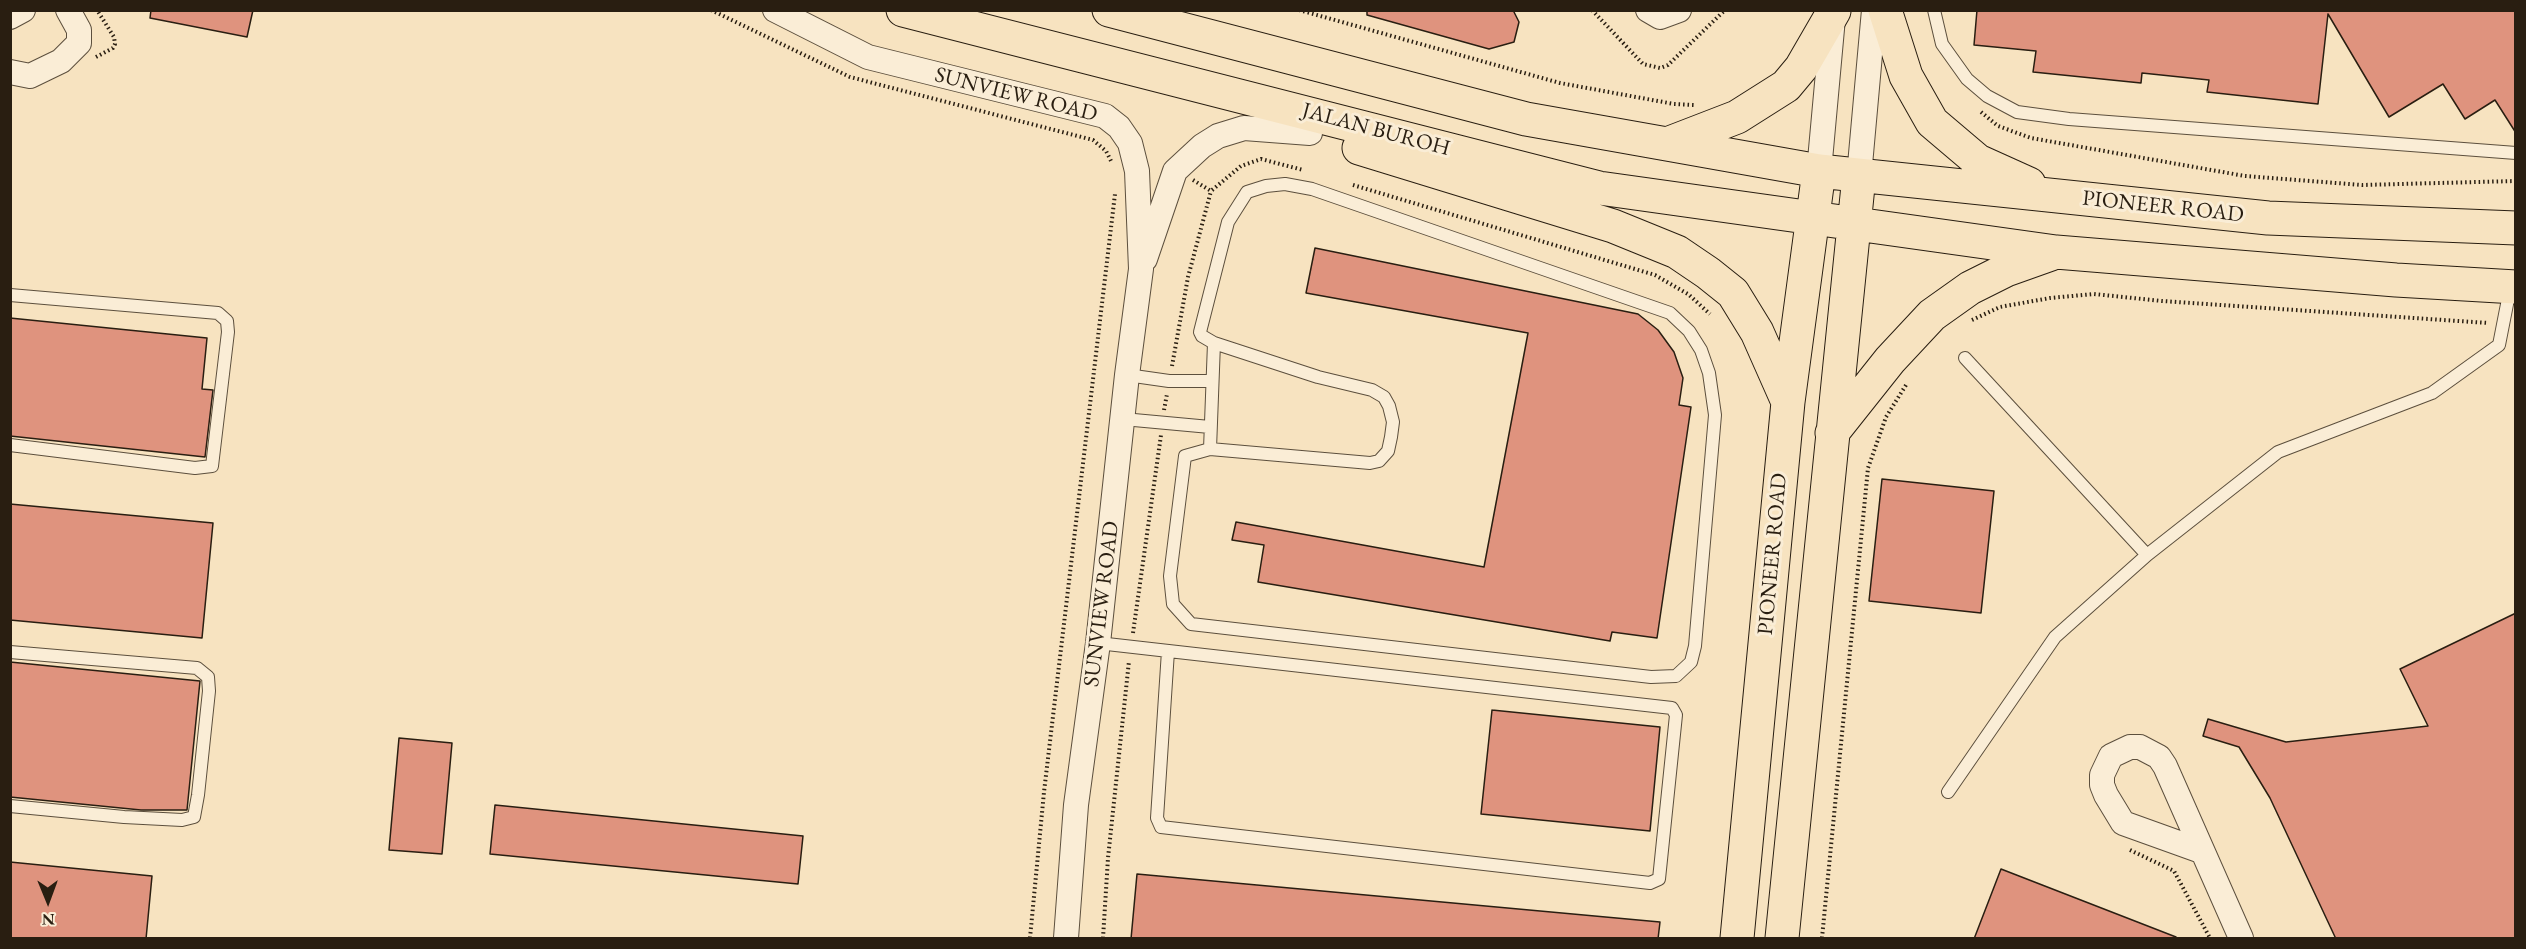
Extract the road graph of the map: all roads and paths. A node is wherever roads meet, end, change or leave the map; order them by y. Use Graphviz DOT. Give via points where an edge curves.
graph roads {
  1 [pos="23,10"];
  2 [pos="68,10"];
  3 [pos="776,10"];
  4 [pos="903,10"];
  5 [pos="1109,10"];
  6 [pos="1299,10"];
  7 [pos="1592,10"];
  8 [pos="1648,10"];
  9 [pos="1679,10"];
  10 [pos="1725,10"];
  11 [pos="1874,10"];
  12 [pos="1885,10"];
  13 [pos="1934,10"];
  14 [pos="1834,11"];
  15 [pos="10,17"];
  16 [pos="10,72"];
  17 [pos="1166,76"];
  18 [pos="1699,106"];
  19 [pos="1975,107"];
  20 [pos="1310,133"];
  21 [pos="1667,144"];
  22 [pos="2516,153"];
  23 [pos="1819,171"];
  24 [pos="1859,176"];
  25 [pos="2516,181"];
  26 [pos="1211,191"];
  27 [pos="1115,193"];
  28 [pos="2058,196"];
  29 [pos="1813,219"];
  30 [pos="1854,224"];
  31 [pos="2516,228"];
  32 [pos="2056,252"];
  33 [pos="1141,270"];
  34 [pos="2513,287"];
  35 [pos="10,295"];
  36 [pos="2502,324"];
  37 [pos="1962,325"];
  38 [pos="1214,343"];
  39 [pos="1965,358"];
  40 [pos="1127,375"];
  41 [pos="1169,381"];
  42 [pos="1211,381"];
  43 [pos="1908,381"];
  44 [pos="1788,402"];
  45 [pos="1123,419"];
  46 [pos="1162,422"];
  47 [pos="1210,426"];
  48 [pos="1832,433"];
  49 [pos="10,446"];
  50 [pos="1210,449"];
  51 [pos="2147,555"];
  52 [pos="1098,643"];
  53 [pos="1131,647"];
  54 [pos="1168,651"];
  55 [pos="10,652"];
  56 [pos="1948,792"];
  57 [pos="10,806"];
  58 [pos="2201,851"];
  59 [pos="2174,871"];
  60 [pos="1030,939"];
  61 [pos="1066,939"];
  62 [pos="1103,939"];
  63 [pos="1737,939"];
  64 [pos="1782,939"];
  65 [pos="1822,939"];
  66 [pos="2210,939"];
  67 [pos="2241,939"];
  1 -- 15 [label="street"];
  2 -- 16 [label="street" via="79,30 79,43 61,61 30,76"];
  3 -- 33 [label="street, SUNVIEW ROAD" via="868,57 1105,117 1119,127 1130,143 1137,171"];
  4 -- 17 [label="main road, JALAN BUROH"];
  5 -- 21 [label="main road" via="1527,119"];
  6 -- 18 [label="path" via="1560,82"];
  7 -- 10 [label="path" via="1643,64 1660,68 1668,65"];
  8 -- 9 [label="street" via="1660,17"];
  11 -- 24 [label="street"];
  12 -- 28 [label="main road" via="1906,76 1932,122 1978,161"];
  13 -- 22 [label="lane" via="1942,44 1967,79 2018,112"];
  14 -- 21 [label="main road" via="1786,86 1737,117"];
  14 -- 23 [label="street"];
  17 -- 20 [label="main road"];
  17 -- 29 [label="main road, JALAN BUROH" via="1599,188"];
  19 -- 25 [label="path" via="1998,126 2031,138 2245,177 2362,185"];
  20 -- 33 [label="street, SUNVIEW ROAD" via="1244,128 1202,146 1175,171"];
  20 -- 44 [label="main road" via="1613,226 1677,252 1733,293 1757,332"];
  21 -- 23 [label="main road"];
  23 -- 24 [label="main road"];
  23 -- 29 [label="main road, PIONEER ROAD"];
  24 -- 28 [label="main road, PIONEER ROAD"];
  24 -- 30 [label="main road, PIONEER ROAD"];
  26 -- 41 [label="path" via="1188,278"];
  27 -- 60 [label="path"];
  28 -- 31 [label="main road, PIONEER ROAD" via="2268,218"];
  29 -- 30 [label="main road, JALAN BUROH"];
  29 -- 44 [label="main road, PIONEER ROAD"];
  30 -- 32 [label="main road"];
  30 -- 48 [label="main road, PIONEER ROAD"];
  32 -- 34 [label="main road"];
  32 -- 48 [label="main road" via="2006,270 1932,315"];
  33 -- 40 [label="street, SUNVIEW ROAD"];
  34 -- 36 [label="lane"];
  35 -- 49 [label="lane" via="218,313 227,321 228,332 212,466 195,468"];
  36 -- 37 [label="path" via="2094,294 2000,307"];
  36 -- 51 [label="lane" via="2499,345 2432,393 2278,452"];
  38 -- 42 [label="lane"];
  38 -- 50 [label="lane" via="1372,390 1389,405 1392,422 1388,451 1379,461 1370,463"];
  38 -- 50 [label="lane" via="1200,332 1228,222 1247,192 1285,184 1312,189 1671,313 1701,350 1715,415 1691,662 1677,676 1651,677 1191,624 1173,604 1170,576 1185,456"];
  39 -- 51 [label="lane"];
  40 -- 41 [label="lane"];
  40 -- 45 [label="street, SUNVIEW ROAD"];
  41 -- 42 [label="lane"];
  41 -- 46 [label="path"];
  42 -- 47 [label="lane"];
  43 -- 65 [label="path" via="1886,417 1868,468"];
  44 -- 63 [label="main road, PIONEER ROAD"];
  45 -- 46 [label="lane"];
  45 -- 52 [label="street, SUNVIEW ROAD"];
  46 -- 47 [label="lane"];
  46 -- 53 [label="path"];
  47 -- 50 [label="lane"];
  48 -- 64 [label="main road, PIONEER ROAD"];
  51 -- 56 [label="lane" via="2055,637"];
  52 -- 53 [label="lane"];
  52 -- 61 [label="street, SUNVIEW ROAD" via="1076,805"];
  53 -- 54 [label="lane"];
  53 -- 62 [label="path"];
  54 -- 54 [label="lane" via="1672,708 1676,715 1659,879 1639,882 1161,827 1157,818"];
  55 -- 57 [label="lane" via="197,668 208,677 209,691 194,817 136,818"];
  58 -- 58 [label="street" via="2123,822 2102,785 2111,756 2140,747 2158,757"];
  58 -- 67 [label="street"];
  59 -- 66 [label="path"];
}
